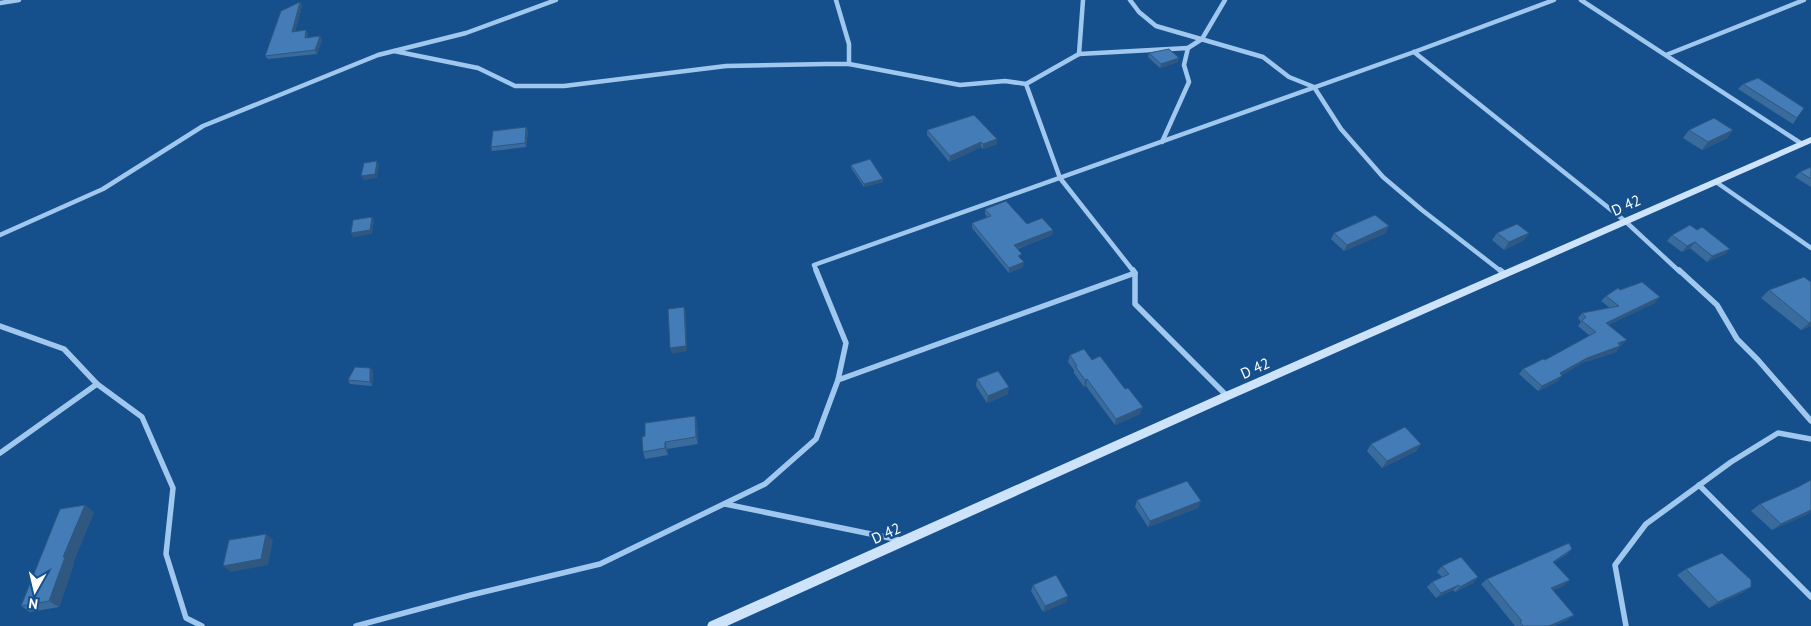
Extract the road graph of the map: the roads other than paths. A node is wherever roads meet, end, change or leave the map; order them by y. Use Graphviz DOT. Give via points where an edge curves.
graph roads {
  1 [pos="19,0"];
  2 [pos="556,0"];
  3 [pos="836,0"];
  4 [pos="1083,0"];
  5 [pos="1130,0"];
  6 [pos="1225,0"];
  7 [pos="1554,0"];
  8 [pos="1581,0"];
  9 [pos="1804,0"];
  10 [pos="0,3"];
  11 [pos="1202,39"];
  12 [pos="1188,48"];
  13 [pos="394,51"];
  14 [pos="1414,52"];
  15 [pos="1079,54"];
  16 [pos="1666,55"];
  17 [pos="849,64"];
  18 [pos="1026,84"];
  19 [pos="1314,87"];
  20 [pos="1162,142"];
  21 [pos="1806,142"];
  22 [pos="1060,178"];
  23 [pos="1716,182"];
  24 [pos="1625,221"];
  25 [pos="0,235"];
  26 [pos="1811,248"];
  27 [pos="1134,273"];
  28 [pos="1506,274"];
  29 [pos="0,326"];
  30 [pos="838,380"];
  31 [pos="97,384"];
  32 [pos="1227,396"];
  33 [pos="1811,421"];
  34 [pos="1811,439"];
  35 [pos="0,453"];
  36 [pos="1699,485"];
  37 [pos="724,504"];
  38 [pos="905,541"];
  39 [pos="1811,597"];
  40 [pos="202,626"];
  41 [pos="356,626"];
  42 [pos="713,626"];
  43 [pos="1626,626"];
  1 -- 10 [label="street"];
  2 -- 13 [label="street" via="466,33"];
  3 -- 17 [label="street" via="849,44"];
  4 -- 15 [label="street"];
  5 -- 11 [label="street" via="1156,26"];
  6 -- 11 [label="street"];
  7 -- 14 [label="street"];
  8 -- 16 [label="street"];
  9 -- 16 [label="street"];
  11 -- 12 [label="street"];
  11 -- 19 [label="street" via="1263,57 1289,77"];
  12 -- 15 [label="street"];
  12 -- 20 [label="street" via="1184,65 1189,82"];
  13 -- 17 [label="street" via="478,68 515,86 564,86 726,66"];
  13 -- 25 [label="street" via="203,126 103,189"];
  14 -- 19 [label="street"];
  14 -- 24 [label="street"];
  15 -- 18 [label="street"];
  16 -- 21 [label="street"];
  17 -- 18 [label="street" via="960,85 1005,81"];
  18 -- 22 [label="street"];
  19 -- 20 [label="street"];
  19 -- 28 [label="street" via="1341,129 1382,177"];
  20 -- 22 [label="street"];
  21 -- 23 [label="street, D 42 / D 42"];
  22 -- 27 [label="street"];
  22 -- 30 [label="street" via="814,265 846,343"];
  23 -- 24 [label="street, D 42 / D 42"];
  23 -- 26 [label="street"];
  24 -- 28 [label="street, D 42 / D 42"];
  24 -- 33 [label="street" via="1717,305 1736,340 1758,360"];
  27 -- 30 [label="street"];
  27 -- 32 [label="street" via="1135,304"];
  28 -- 32 [label="street, D 42 / D 42"];
  29 -- 31 [label="street" via="64,349"];
  30 -- 37 [label="street" via="816,439 765,484"];
  31 -- 35 [label="street"];
  31 -- 40 [label="street" via="142,417 173,488 166,554 186,618"];
  32 -- 38 [label="street, D 42 / D 42"];
  34 -- 36 [label="street" via="1778,433"];
  36 -- 39 [label="street"];
  36 -- 43 [label="street" via="1646,524 1615,565"];
  37 -- 38 [label="street"];
  37 -- 41 [label="street" via="600,564"];
  38 -- 42 [label="street, D 42 / D 42"];
}
